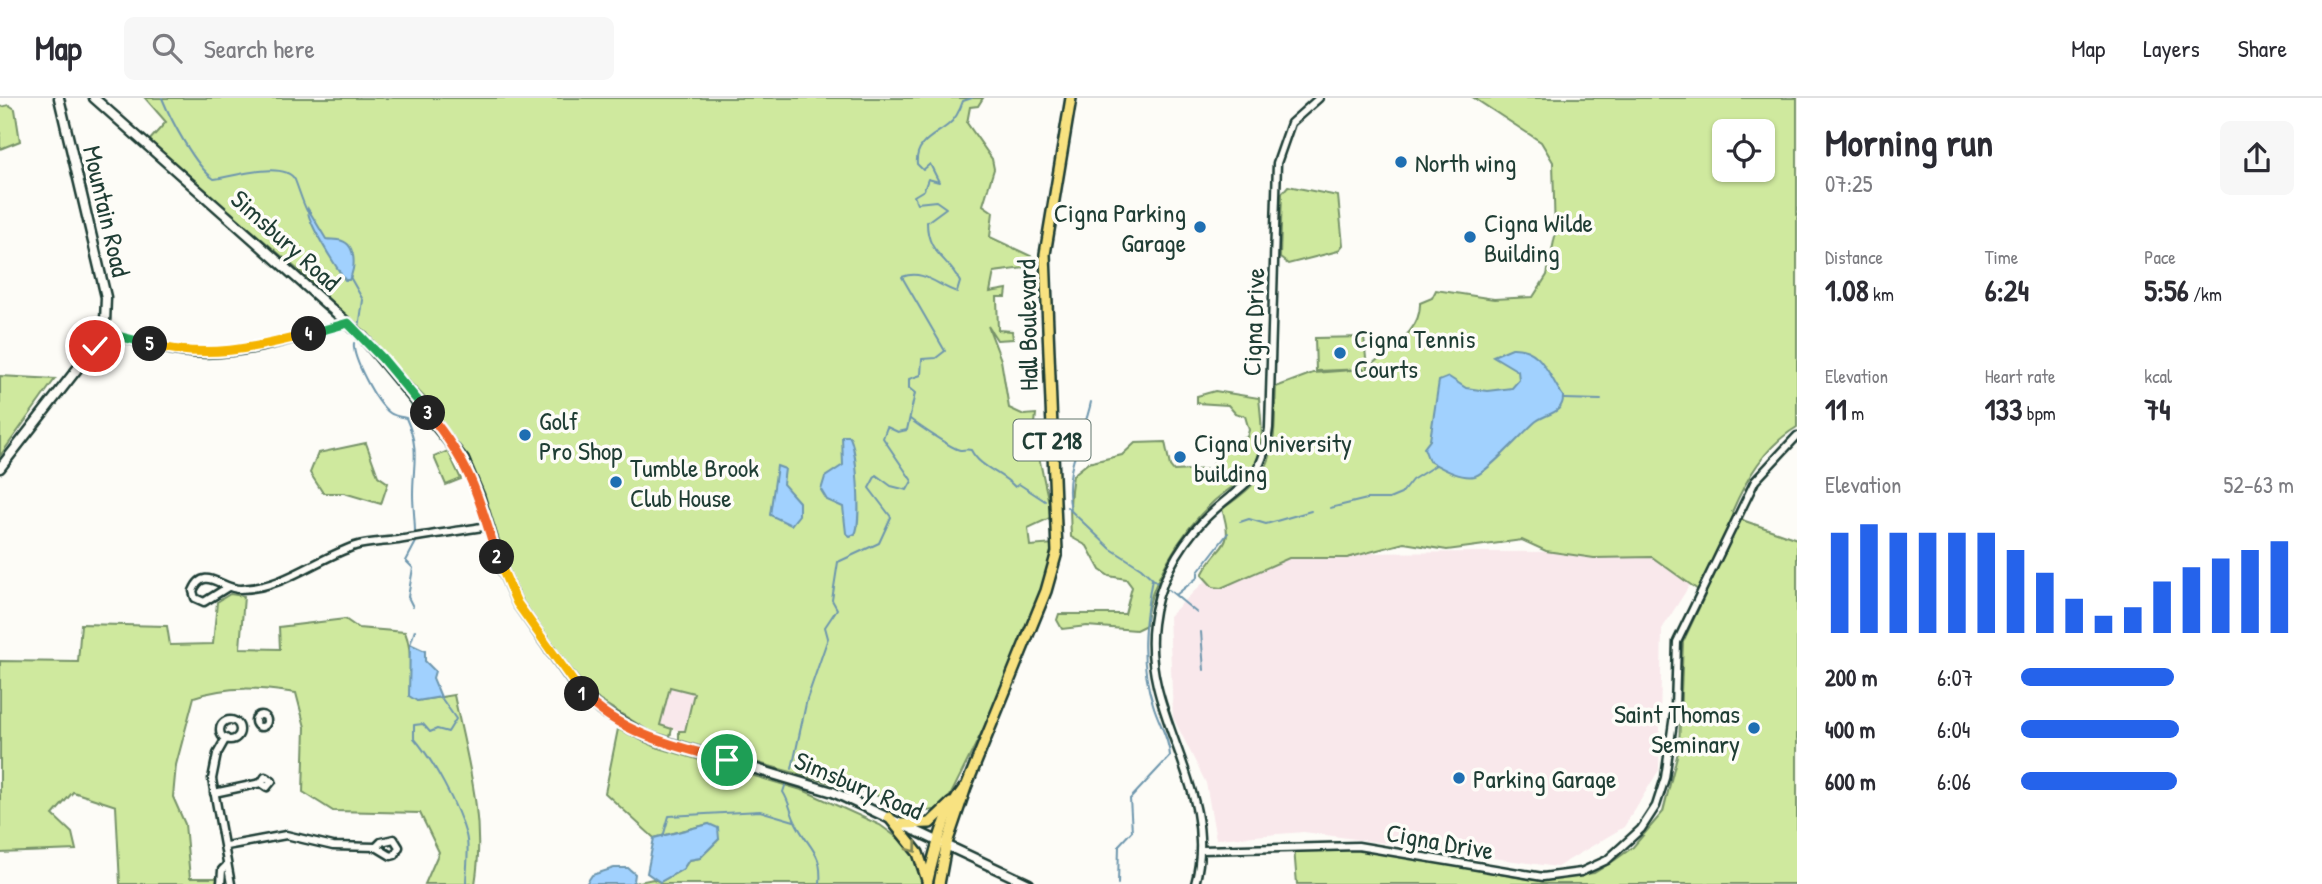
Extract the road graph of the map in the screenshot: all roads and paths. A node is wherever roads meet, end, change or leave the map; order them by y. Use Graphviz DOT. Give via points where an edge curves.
graph roads {
  1 [pos="59,98"];
  2 [pos="94,98"];
  3 [pos="1072,98"];
  4 [pos="1318,98"];
  5 [pos="348,323"];
  6 [pos="102,332"];
  7 [pos="1797,436"];
  8 [pos="0,468"];
  9 [pos="488,526"];
  10 [pos="228,587"];
  11 [pos="255,723"];
  12 [pos="240,727"];
  13 [pos="226,738"];
  14 [pos="261,783"];
  15 [pos="965,787"];
  16 [pos="214,793"];
  17 [pos="955,800"];
  18 [pos="889,817"];
  19 [pos="902,824"];
  20 [pos="942,844"];
  21 [pos="226,846"];
  22 [pos="376,848"];
  23 [pos="1202,850"];
  24 [pos="226,866"];
  25 [pos="221,884"];
  26 [pos="231,884"];
  27 [pos="927,884"];
  28 [pos="939,884"];
  29 [pos="1029,884"];
  30 [pos="1195,884"];
  1 -- 6 [label="main road, Mountain Road" via="106,297"];
  2 -- 5 [label="main road, Simsbury Road"];
  3 -- 15 [label="main road, Hall Boulevard / CT 218" via="1045,254 1057,552 1046,591"];
  4 -- 23 [label="street, Cigna Drive" via="1292,122 1277,163 1269,428 1261,468 1191,535 1166,577 1153,623 1159,695 1198,806"];
  5 -- 6 [label="street" via="257,347 205,353 162,348"];
  5 -- 9 [label="main road, Simsbury Road" via="458,452"];
  6 -- 8 [label="main road, Mountain Road"];
  7 -- 23 [label="street, Cigna Drive" via="1755,481 1677,642 1675,708 1659,796 1641,829 1607,860 1581,872 1543,877 1358,846"];
  9 -- 10 [label="street" via="358,545 279,582"];
  9 -- 18 [label="main road, Simsbury Road" via="517,603 577,688 600,710 646,736 811,783"];
  10 -- 10 [label="street" via="215,578 204,578 193,591 195,598 204,602"];
  11 -- 12 [label="street"];
  12 -- 13 [label="street" via="237,737"];
  12 -- 13 [label="street" via="235,721 224,722 220,729"];
  13 -- 16 [label="street" via="213,766"];
  14 -- 16 [label="street"];
  15 -- 17 [label="main road, Hall Boulevard / CT 218"];
  15 -- 20 [label="main road, Hall Boulevard / CT 218"];
  16 -- 21 [label="street"];
  17 -- 19 [label="main road" via="934,821"];
  17 -- 20 [label="main road, Hall Boulevard / CT 218"];
  18 -- 19 [label="main road, Simsbury Road"];
  18 -- 27 [label="main road, one-way" via="918,852"];
  19 -- 20 [label="main road, Simsbury Road"];
  20 -- 27 [label="main road, CT 218"];
  20 -- 28 [label="main road, CT 218"];
  20 -- 29 [label="main road, Simsbury Road"];
  21 -- 22 [label="street" via="285,835 333,846"];
  21 -- 24 [label="street"];
  23 -- 30 [label="street, Cigna Drive"];
  24 -- 25 [label="street"];
  24 -- 26 [label="street"];
}
